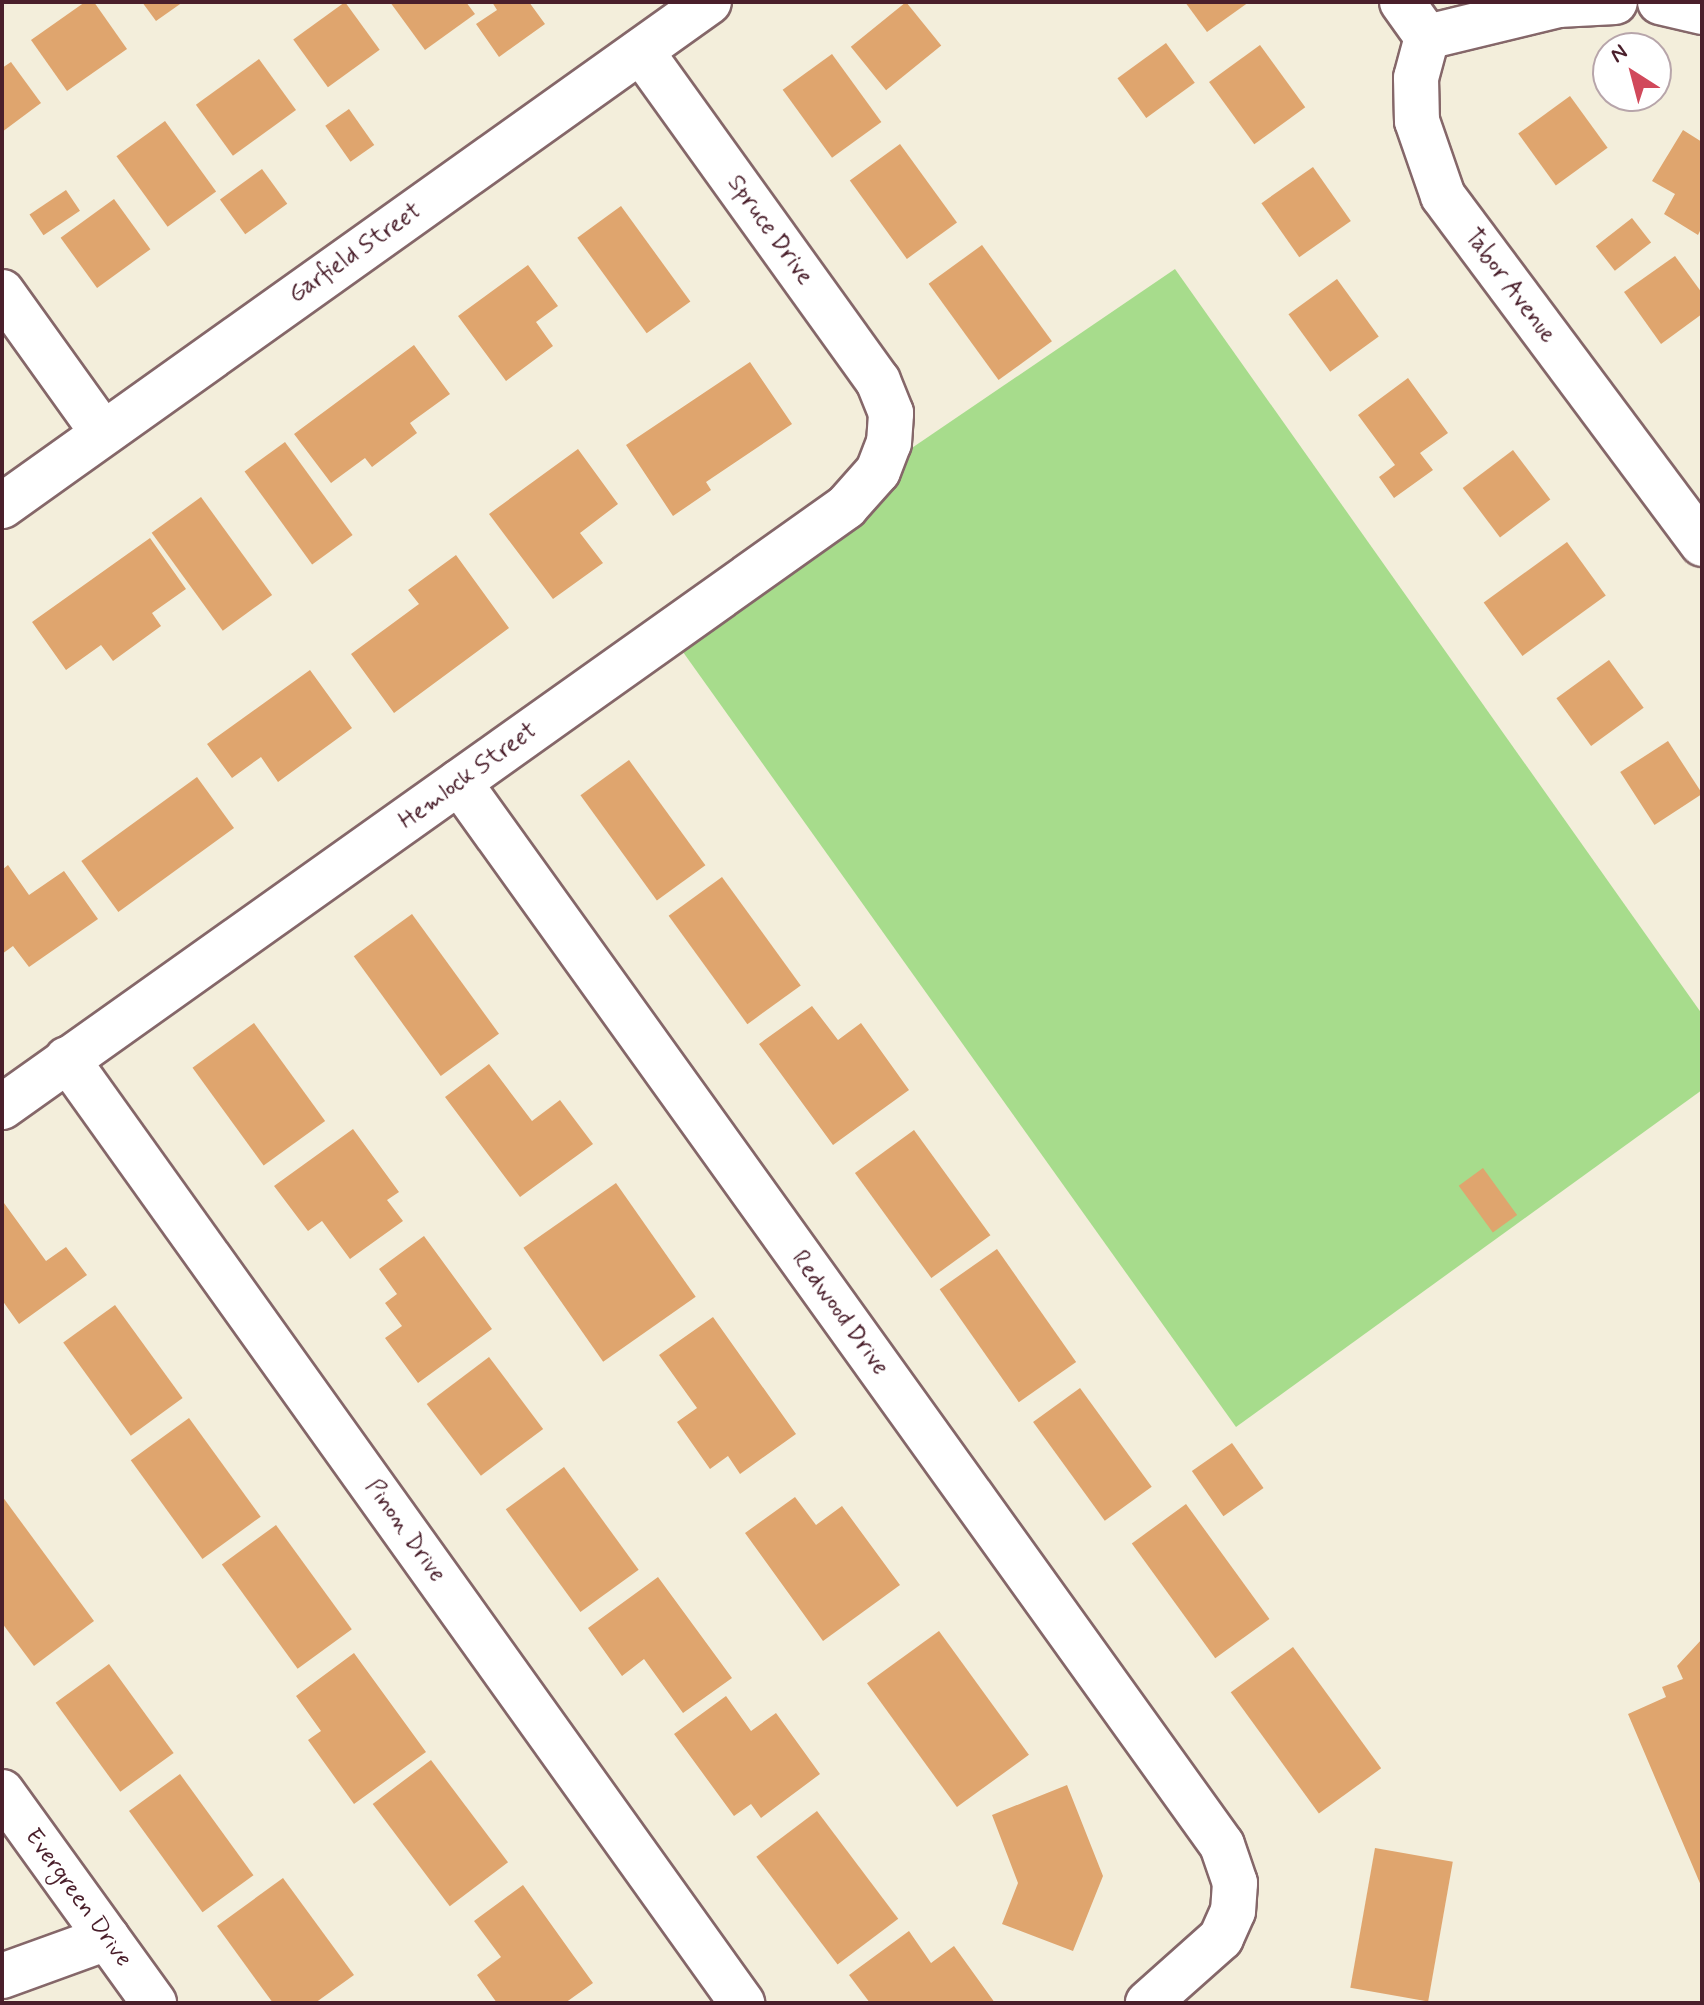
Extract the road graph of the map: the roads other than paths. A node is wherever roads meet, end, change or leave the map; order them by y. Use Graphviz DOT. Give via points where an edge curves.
graph roads {
  1 [pos="709,2"];
  2 [pos="1402,2"];
  3 [pos="1615,2"];
  4 [pos="1660,2"];
  5 [pos="1702,12"];
  6 [pos="1427,37"];
  7 [pos="641,51"];
  8 [pos="2,292"];
  9 [pos="891,413"];
  10 [pos="103,433"];
  11 [pos="2,506"];
  12 [pos="1702,544"];
  13 [pos="459,782"];
  14 [pos="67,1059"];
  15 [pos="2,1107"];
  16 [pos="2,1792"];
  17 [pos="107,1938"];
  18 [pos="2,1976"];
  19 [pos="154,2003"];
  20 [pos="742,2003"];
  21 [pos="1148,2003"];
  1 -- 7 [label="street, Garfield Street"];
  2 -- 6 [label="street"];
  3 -- 6 [label="street" via="1558,5"];
  4 -- 5 [label="street"];
  6 -- 12 [label="street, Tabor Avenue" via="1416,78 1417,121 1443,196"];
  7 -- 9 [label="street, Spruce Drive" via="878,381"];
  7 -- 10 [label="street, Garfield Street"];
  8 -- 10 [label="street"];
  9 -- 13 [label="street, Hemlock Street" via="889,443 878,471 846,507"];
  10 -- 11 [label="street, Garfield Street"];
  13 -- 14 [label="street, Hemlock Street"];
  13 -- 21 [label="street, Redwood Drive" via="1222,1845 1235,1883 1233,1911 1221,1938"];
  14 -- 15 [label="street, Hemlock Street"];
  14 -- 20 [label="street, Pinon Drive"];
  16 -- 17 [label="street, Evergreen Drive"];
  17 -- 18 [label="street"];
  17 -- 19 [label="street, Evergreen Drive"];
}
